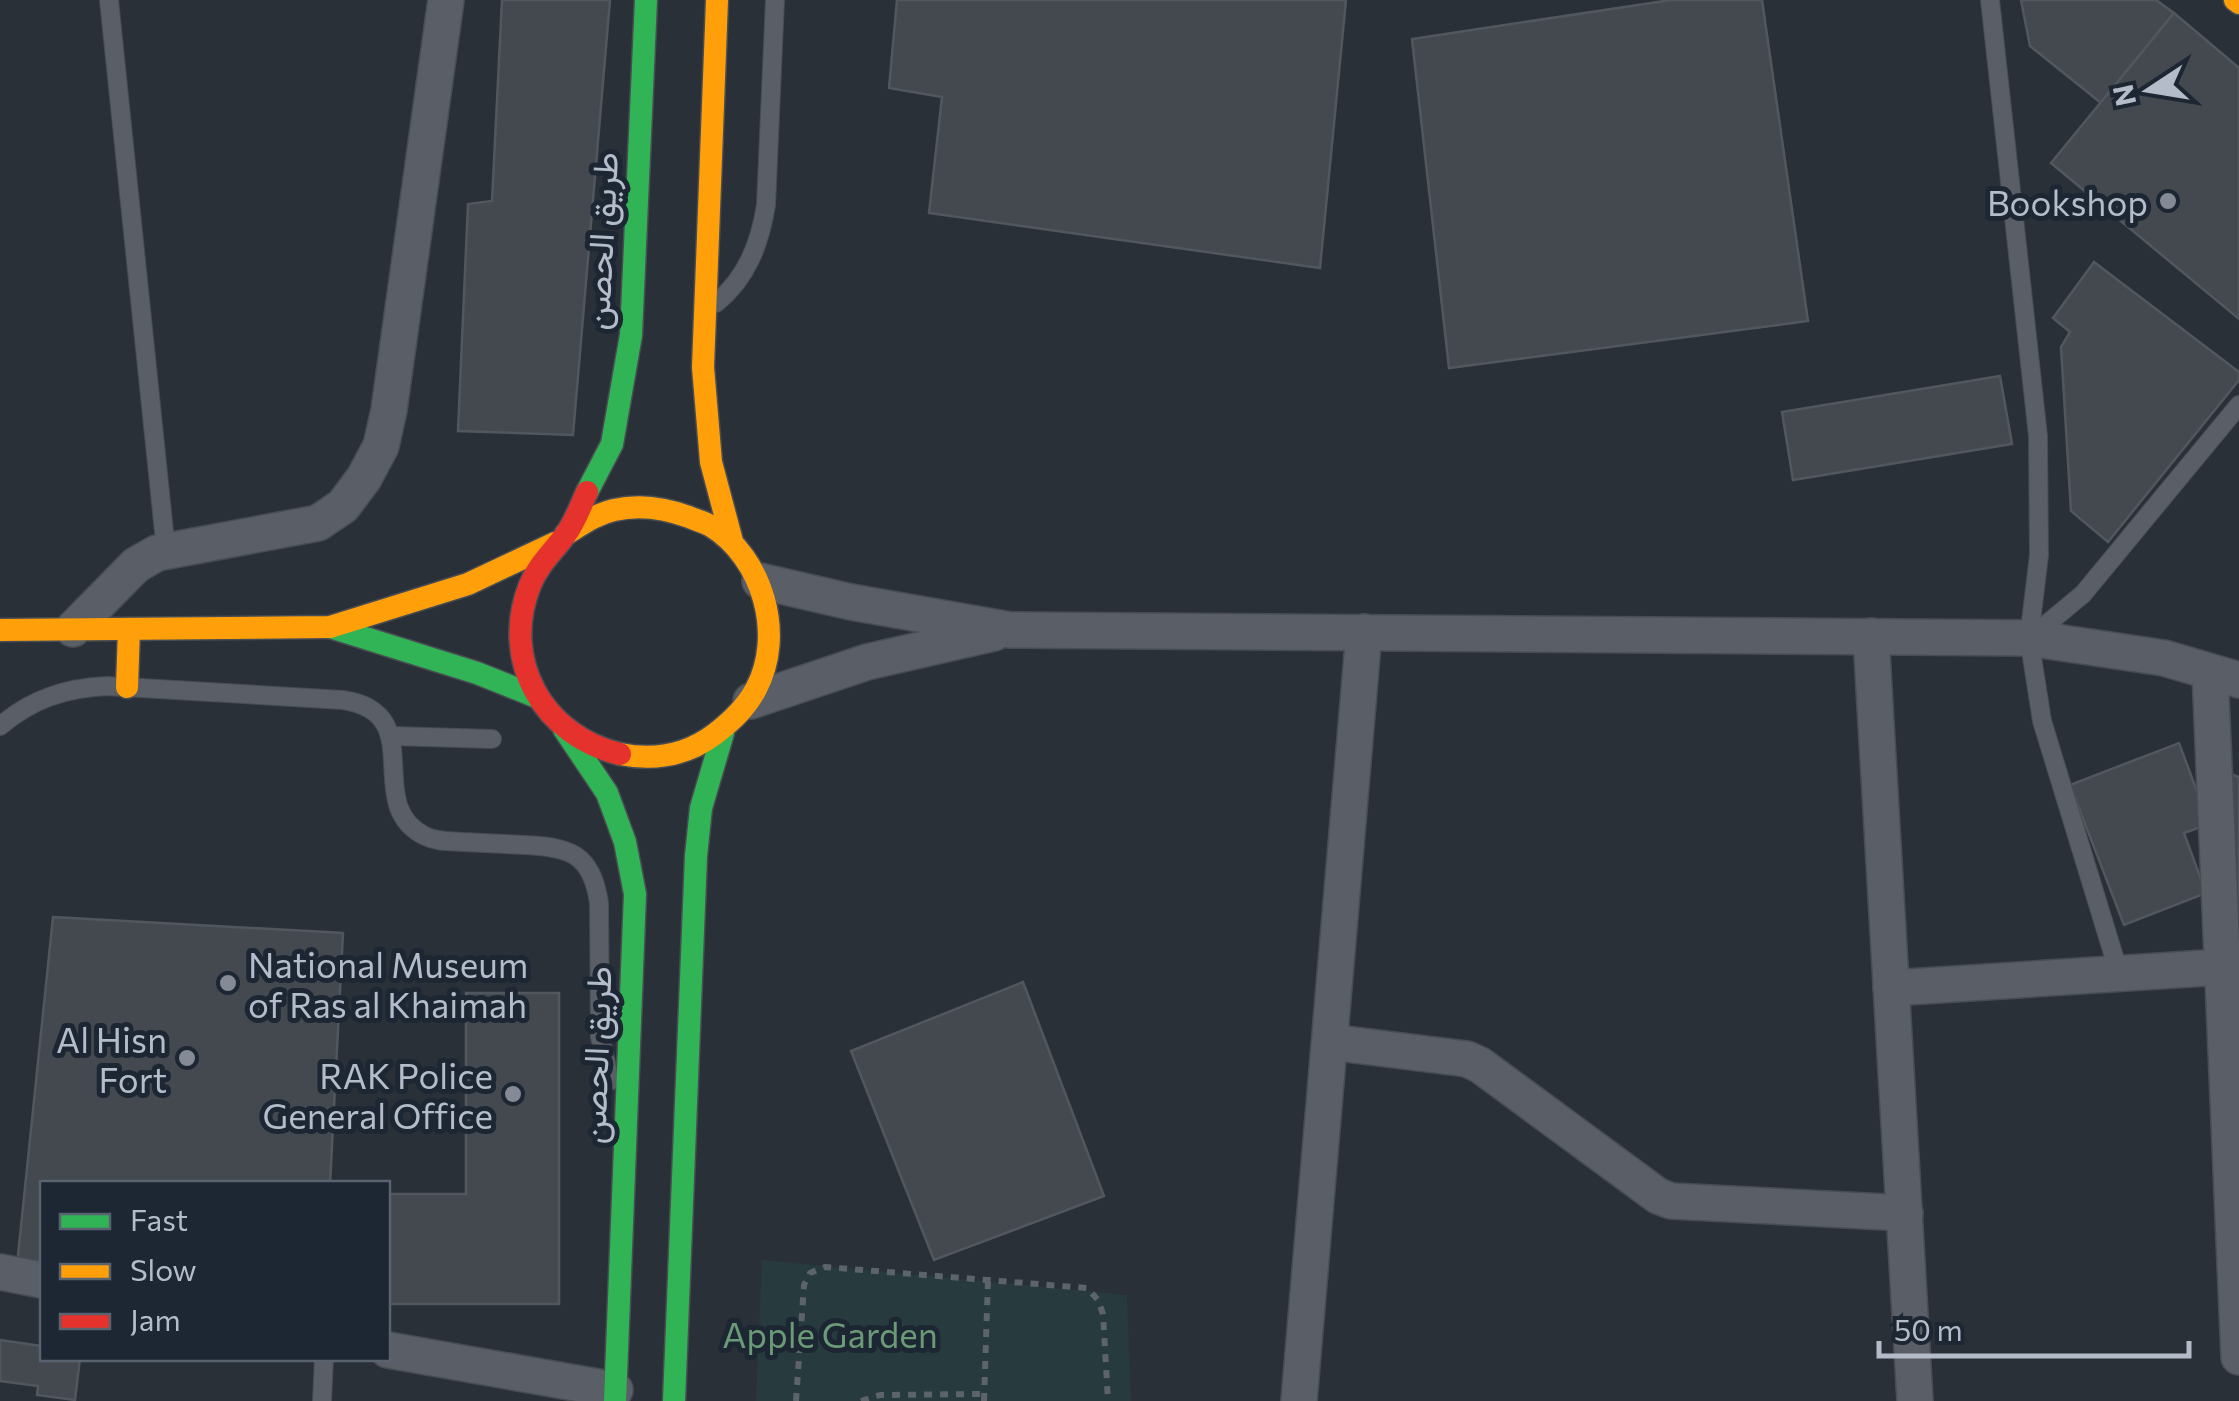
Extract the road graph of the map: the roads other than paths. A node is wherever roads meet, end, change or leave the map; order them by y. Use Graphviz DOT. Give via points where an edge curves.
graph roads {
  1 [pos="109,0"];
  2 [pos="446,0"];
  3 [pos="646,0"];
  4 [pos="718,0"];
  5 [pos="775,0"];
  6 [pos="1990,0"];
  7 [pos="704,312"];
  8 [pos="2239,404"];
  9 [pos="561,539"];
  10 [pos="732,541"];
  11 [pos="166,551"];
  12 [pos="760,580"];
  13 [pos="330,628"];
  14 [pos="73,629"];
  15 [pos="129,629"];
  16 [pos="0,630"];
  17 [pos="1010,630"];
  18 [pos="1364,632"];
  19 [pos="1871,636"];
  20 [pos="2029,638"];
  21 [pos="2224,676"];
  22 [pos="126,686"];
  23 [pos="537,697"];
  24 [pos="751,701"];
  25 [pos="0,726"];
  26 [pos="564,730"];
  27 [pos="722,732"];
  28 [pos="392,736"];
  29 [pos="492,739"];
  30 [pos="2222,968"];
  31 [pos="2119,974"];
  32 [pos="1891,988"];
  33 [pos="1330,1042"];
  34 [pos="627,1114"];
  35 [pos="1904,1213"];
  36 [pos="0,1272"];
  37 [pos="40,1280"];
  38 [pos="390,1350"];
  39 [pos="2239,1358"];
  40 [pos="324,1361"];
  41 [pos="615,1396"];
  42 [pos="322,1401"];
  43 [pos="674,1401"];
  44 [pos="1299,1401"];
  45 [pos="1915,1401"];
  1 -- 11 [label="lane"];
  2 -- 11 [label="street" via="381,446 344,506 318,523"];
  3 -- 9 [label="street, طريق الحصن" via="631,336 612,444"];
  4 -- 7 [label="street"];
  5 -- 7 [label="lane" via="762,231 740,278"];
  6 -- 20 [label="lane" via="2038,436 2039,555"];
  7 -- 10 [label="street" via="711,462"];
  8 -- 20 [label="lane" via="2083,594"];
  9 -- 10 [label="street" via="606,512 650,506 694,516"];
  9 -- 13 [label="street" via="468,584"];
  9 -- 23 [label="street" via="532,578 520,617 522,658"];
  10 -- 12 [label="street"];
  11 -- 14 [label="street" via="136,565"];
  12 -- 17 [label="street"];
  12 -- 24 [label="street" via="770,621 767,663"];
  13 -- 15 [label="street"];
  13 -- 23 [label="street"];
  14 -- 15 [label="street"];
  14 -- 16 [label="street"];
  15 -- 22 [label="street"];
  17 -- 18 [label="street"];
  17 -- 24 [label="street" via="868,662"];
  18 -- 19 [label="street"];
  18 -- 33 [label="street"];
  19 -- 20 [label="street"];
  19 -- 32 [label="street"];
  20 -- 21 [label="street" via="2164,658"];
  20 -- 31 [label="lane" via="2042,721"];
  21 -- 30 [label="street"];
  22 -- 25 [label="lane" via="62,692"];
  22 -- 28 [label="lane" via="358,702 373,709"];
  23 -- 26 [label="street"];
  24 -- 27 [label="street"];
  26 -- 27 [label="street" via="601,751 643,759 685,753"];
  26 -- 34 [label="street, طريق الحصن" via="607,793 635,894"];
  27 -- 43 [label="street" via="696,856"];
  28 -- 29 [label="lane"];
  28 -- 34 [label="lane" via="396,804 416,832 449,842 548,846 586,863 599,903 603,1058"];
  30 -- 31 [label="street"];
  30 -- 39 [label="street"];
  31 -- 32 [label="street"];
  32 -- 35 [label="street"];
  33 -- 35 [label="street" via="1480,1065 1671,1202"];
  33 -- 44 [label="street"];
  34 -- 41 [label="street, طريق الحصن"];
  35 -- 45 [label="street"];
  36 -- 37 [label="street"];
  38 -- 41 [label="street"];
  40 -- 42 [label="lane"];
}
